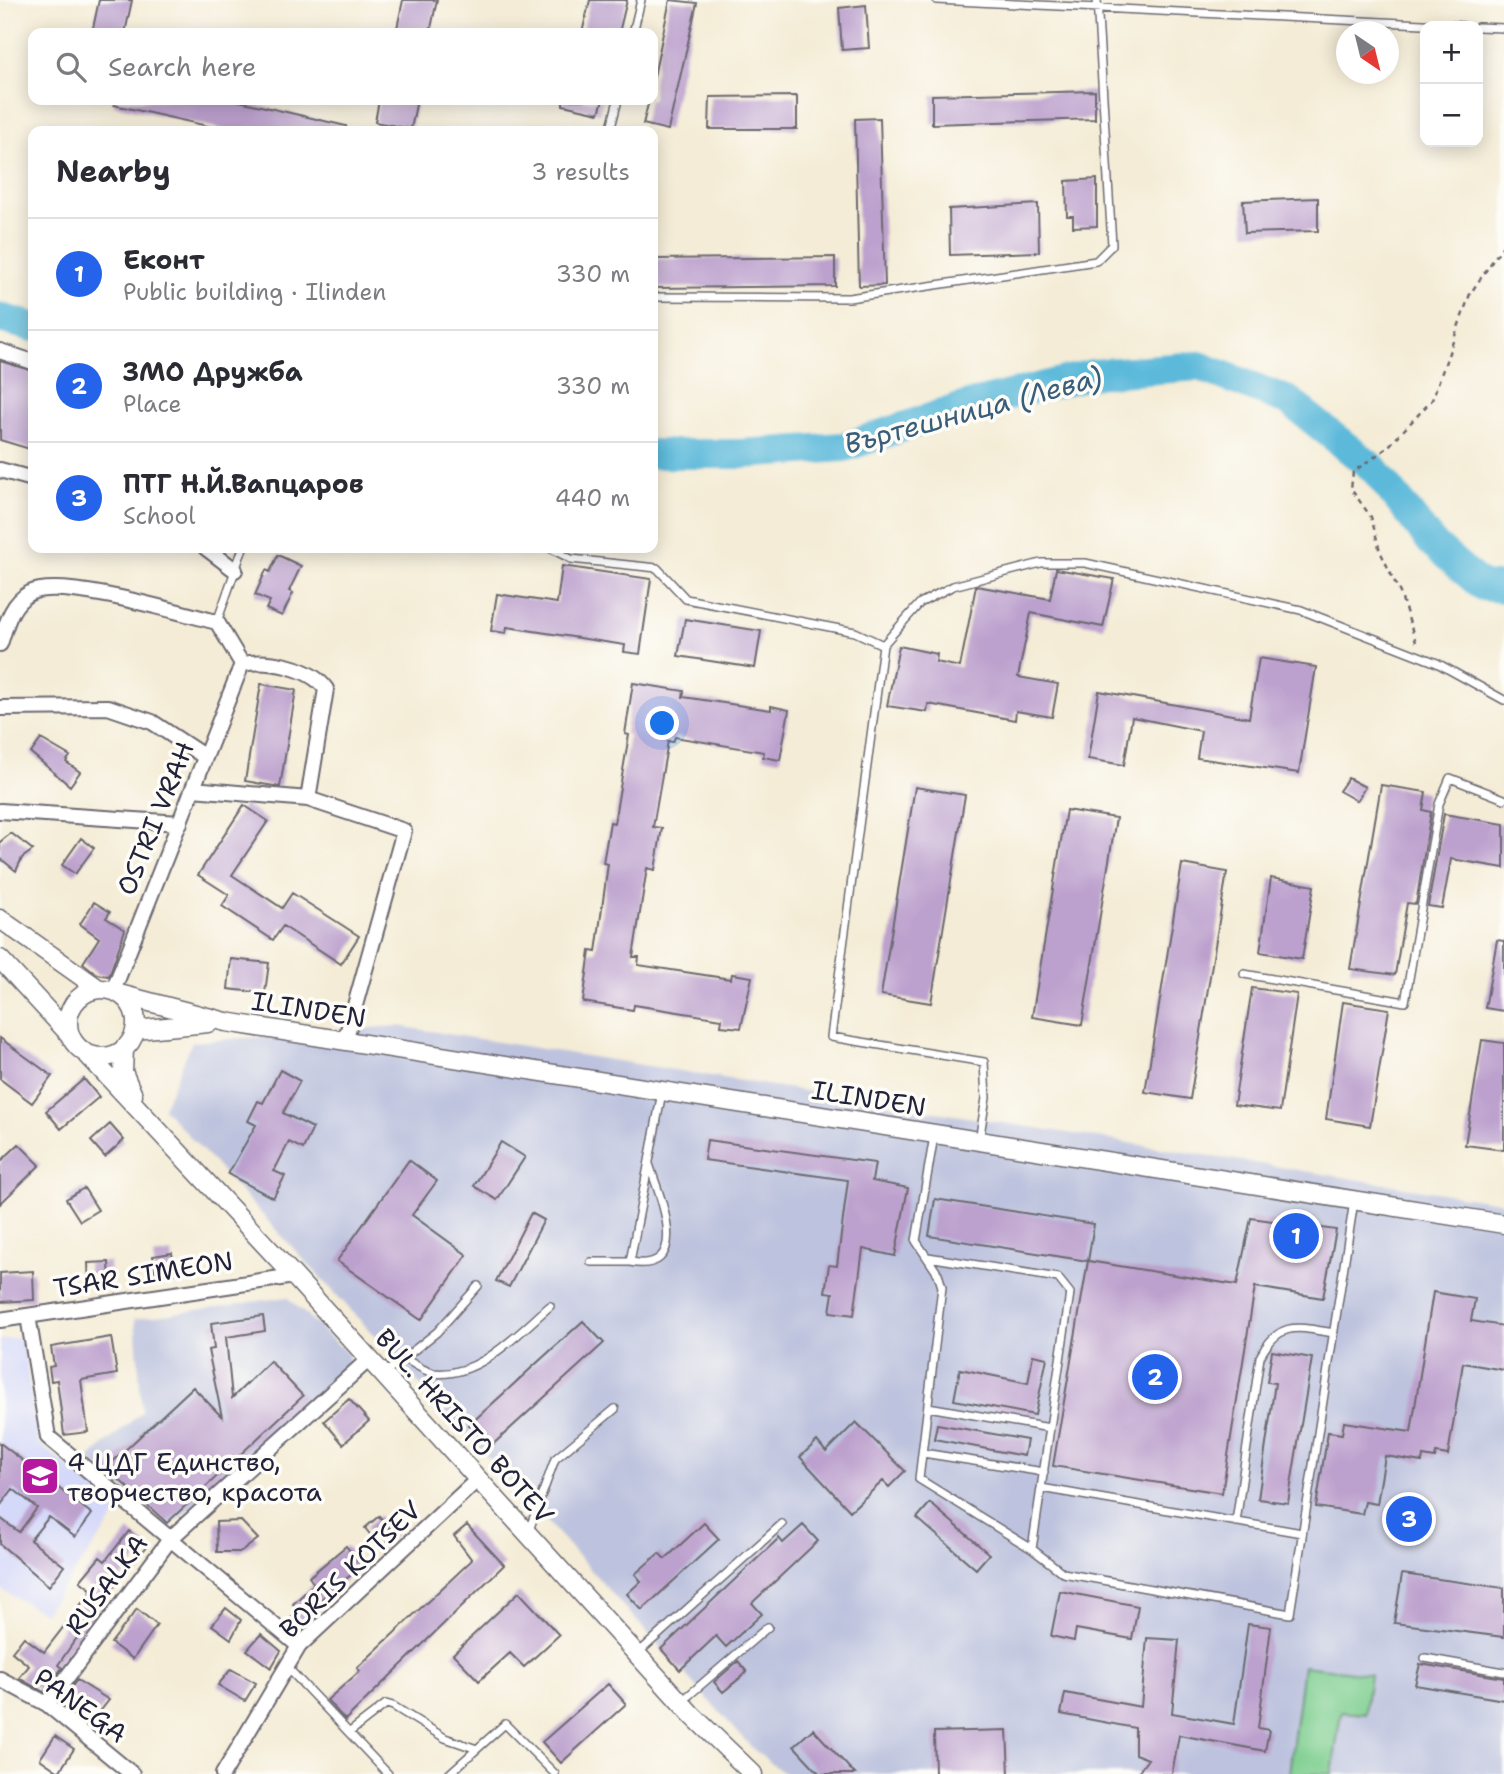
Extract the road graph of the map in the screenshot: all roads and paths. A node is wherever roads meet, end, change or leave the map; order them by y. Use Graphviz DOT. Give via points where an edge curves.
graph roads {
  1 [pos="641,0"];
  2 [pos="937,0"];
  3 [pos="1098,4"];
  4 [pos="1420,23"];
  5 [pos="1483,27"];
  6 [pos="635,28"];
  7 [pos="1504,28"];
  8 [pos="617,105"];
  9 [pos="611,126"];
  10 [pos="1504,244"];
  11 [pos="658,297"];
  12 [pos="0,351"];
  13 [pos="28,360"];
  14 [pos="0,470"];
  15 [pos="28,478"];
  16 [pos="213,553"];
  17 [pos="241,553"];
  18 [pos="560,553"];
  19 [pos="235,570"];
  20 [pos="6,608"];
  21 [pos="217,622"];
  22 [pos="0,644"];
  23 [pos="883,645"];
  24 [pos="1421,657"];
  25 [pos="242,664"];
  26 [pos="1504,700"];
  27 [pos="0,708"];
  28 [pos="205,757"];
  29 [pos="193,789"];
  30 [pos="307,799"];
  31 [pos="1504,799"];
  32 [pos="0,811"];
  33 [pos="180,823"];
  34 [pos="0,919"];
  35 [pos="0,959"];
  36 [pos="1244,974"];
  37 [pos="110,991"];
  38 [pos="226,1022"];
  39 [pos="135,1030"];
  40 [pos="70,1035"];
  41 [pos="345,1041"];
  42 [pos="124,1048"];
  43 [pos="86,1053"];
  44 [pos="662,1091"];
  45 [pos="141,1110"];
  46 [pos="934,1135"];
  47 [pos="979,1142"];
  48 [pos="649,1164"];
  49 [pos="1354,1201"];
  50 [pos="1504,1224"];
  51 [pos="928,1257"];
  52 [pos="591,1262"];
  53 [pos="630,1262"];
  54 [pos="294,1276"];
  55 [pos="478,1286"];
  56 [pos="550,1306"];
  57 [pos="28,1316"];
  58 [pos="0,1320"];
  59 [pos="1333,1333"];
  60 [pos="404,1358"];
  61 [pos="368,1360"];
  62 [pos="383,1374"];
  63 [pos="928,1407"];
  64 [pos="615,1409"];
  65 [pos="1050,1428"];
  66 [pos="923,1453"];
  67 [pos="1044,1472"];
  68 [pos="478,1479"];
  69 [pos="1041,1489"];
  70 [pos="1236,1522"];
  71 [pos="782,1524"];
  72 [pos="528,1534"];
  73 [pos="1302,1534"];
  74 [pos="171,1538"];
  75 [pos="1032,1549"];
  76 [pos="768,1627"];
  77 [pos="299,1646"];
  78 [pos="636,1655"];
  79 [pos="1425,1658"];
  80 [pos="287,1667"];
  81 [pos="1504,1672"];
  82 [pos="0,1679"];
  83 [pos="681,1703"];
  84 [pos="47,1704"];
  85 [pos="350,1732"];
  86 [pos="477,1749"];
  87 [pos="132,1774"];
  88 [pos="223,1774"];
  89 [pos="388,1774"];
  90 [pos="449,1774"];
  91 [pos="555,1774"];
  92 [pos="753,1774"];
  1 -- 6 [label="lane"];
  2 -- 3 [label="lane"];
  3 -- 4 [label="lane"];
  3 -- 11 [label="lane" via="1112,245 1096,261 849,298"];
  5 -- 7 [label="lane"];
  8 -- 9 [label="lane"];
  10 -- 24 [label="path" via="1470,294 1432,400 1387,448 1353,472 1351,489 1371,517"];
  12 -- 13 [label="street"];
  14 -- 15 [label="street"];
  16 -- 19 [label="street"];
  17 -- 19 [label="lane"];
  18 -- 23 [label="lane" via="571,559 657,568 686,599 855,632"];
  19 -- 21 [label="lane"];
  20 -- 21 [label="street" via="30,593 54,588"];
  20 -- 22 [label="street"];
  21 -- 25 [label="street"];
  23 -- 24 [label="lane" via="920,603 953,586 1041,563 1085,563 1301,610"];
  23 -- 47 [label="lane" via="831,1037 984,1062 986,1098"];
  24 -- 26 [label="lane"];
  25 -- 28 [label="street, OSTRI VRAH"];
  25 -- 30 [label="street" via="261,660 317,676 326,689"];
  27 -- 28 [label="street" via="108,706 152,723"];
  28 -- 29 [label="street, OSTRI VRAH"];
  29 -- 30 [label="street"];
  29 -- 33 [label="street, OSTRI VRAH"];
  30 -- 41 [label="street" via="404,831"];
  31 -- 36 [label="lane" via="1450,778 1439,804 1405,1002"];
  32 -- 33 [label="street"];
  33 -- 37 [label="street, OSTRI VRAH"];
  34 -- 37 [label="street"];
  35 -- 40 [label="street"];
  37 -- 38 [label="street, ILINDEN"];
  37 -- 39 [label="street" via="133,1009"];
  37 -- 40 [label="street" via="84,994 73,1005"];
  38 -- 39 [label="street, ILINDEN"];
  38 -- 41 [label="street, ILINDEN"];
  39 -- 42 [label="street"];
  40 -- 43 [label="street"];
  41 -- 44 [label="street, ILINDEN"];
  42 -- 43 [label="street" via="106,1056"];
  42 -- 45 [label="street, BUL. HRISTO BOTEV" via="122,1072"];
  43 -- 45 [label="street, BUL. HRISTO BOTEV"];
  44 -- 46 [label="street, ILINDEN"];
  44 -- 48 [label="lane"];
  45 -- 54 [label="street, BUL. HRISTO BOTEV"];
  46 -- 47 [label="street, ILINDEN"];
  46 -- 51 [label="lane" via="916,1229 916,1241"];
  47 -- 49 [label="street, ILINDEN"];
  48 -- 53 [label="lane"];
  48 -- 53 [label="lane" via="670,1230 669,1242 656,1258"];
  49 -- 50 [label="street, ILINDEN"];
  49 -- 59 [label="lane"];
  51 -- 63 [label="lane" via="942,1287"];
  51 -- 65 [label="lane" via="1058,1278 1066,1284 1070,1293"];
  52 -- 53 [label="lane"];
  54 -- 57 [label="street, TSAR SIMEON"];
  54 -- 61 [label="street, BUL. HRISTO BOTEV"];
  55 -- 60 [label="lane" via="437,1332"];
  56 -- 60 [label="lane" via="482,1361 457,1371 432,1373"];
  57 -- 58 [label="street, TSAR SIMEON"];
  57 -- 74 [label="street" via="48,1437"];
  59 -- 70 [label="lane" via="1296,1326 1285,1329 1260,1357"];
  59 -- 73 [label="lane"];
  60 -- 62 [label="lane"];
  61 -- 62 [label="street, BUL. HRISTO BOTEV"];
  61 -- 74 [label="street, RUSALKA"];
  62 -- 68 [label="street, BUL. HRISTO BOTEV"];
  63 -- 65 [label="lane"];
  63 -- 66 [label="lane"];
  64 -- 72 [label="lane" via="555,1458"];
  65 -- 67 [label="lane"];
  66 -- 67 [label="lane"];
  66 -- 75 [label="lane" via="919,1479"];
  67 -- 69 [label="lane"];
  68 -- 72 [label="street, BUL. HRISTO BOTEV"];
  68 -- 77 [label="street, BORIS KOTSEV"];
  69 -- 70 [label="lane"];
  69 -- 75 [label="lane"];
  70 -- 73 [label="lane"];
  71 -- 78 [label="lane"];
  72 -- 78 [label="street, BUL. HRISTO BOTEV"];
  73 -- 75 [label="lane" via="1290,1614 1063,1573"];
  74 -- 77 [label="street"];
  74 -- 84 [label="street, RUSALKA"];
  76 -- 83 [label="lane"];
  77 -- 80 [label="street, BORIS KOTSEV"];
  78 -- 83 [label="street, BUL. HRISTO BOTEV"];
  79 -- 81 [label="lane"];
  80 -- 85 [label="lane"];
  80 -- 88 [label="street, BORIS KOTSEV"];
  82 -- 84 [label="street, PANEGA"];
  83 -- 92 [label="street, BUL. HRISTO BOTEV"];
  84 -- 87 [label="street, PANEGA"];
  85 -- 86 [label="lane" via="386,1704 445,1738"];
  85 -- 89 [label="lane"];
  86 -- 90 [label="lane"];
  86 -- 91 [label="lane" via="505,1724"];
}
